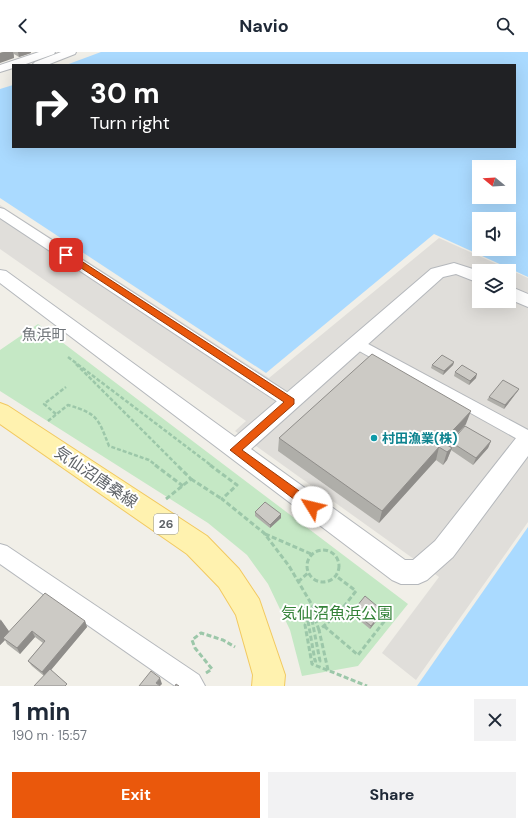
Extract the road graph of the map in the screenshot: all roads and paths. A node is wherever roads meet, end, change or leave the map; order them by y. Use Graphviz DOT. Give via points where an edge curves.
graph roads {
  1 [pos="50,52"];
  2 [pos="71,52"];
  3 [pos="17,64"];
  4 [pos="38,64"];
  5 [pos="12,66"];
  6 [pos="0,70"];
  7 [pos="12,73"];
  8 [pos="0,78"];
  9 [pos="0,212"];
  10 [pos="0,275"];
  11 [pos="472,275"];
  12 [pos="516,295"];
  13 [pos="528,301"];
  14 [pos="357,343"];
  15 [pos="66,387"];
  16 [pos="290,402"];
  17 [pos="0,412"];
  18 [pos="56,414"];
  19 [pos="43,425"];
  20 [pos="528,439"];
  21 [pos="235,450"];
  22 [pos="191,479"];
  23 [pos="182,486"];
  24 [pos="222,499"];
  25 [pos="163,501"];
  26 [pos="264,533"];
  27 [pos="0,553"];
  28 [pos="311,554"];
  29 [pos="309,572"];
  30 [pos="336,576"];
  31 [pos="298,582"];
  32 [pos="390,614"];
  33 [pos="308,620"];
  34 [pos="324,626"];
  35 [pos="319,630"];
  36 [pos="238,650"];
  37 [pos="328,671"];
  38 [pos="192,684"];
  39 [pos="268,686"];
  40 [pos="367,686"];
  1 -- 3 [label="street"];
  2 -- 4 [label="street"];
  5 -- 6 [label="street"];
  7 -- 8 [label="street"];
  9 -- 16 [label="street"];
  10 -- 21 [label="street"];
  11 -- 14 [label="street" via="454,268 437,273"];
  12 -- 13 [label="street"];
  14 -- 16 [label="street"];
  14 -- 20 [label="street"];
  15 -- 18 [label="path" via="44,404"];
  16 -- 21 [label="street"];
  17 -- 39 [label="main road, 気仙沼唐桑線 / 26" via="197,545 229,578 249,610 269,675"];
  18 -- 19 [label="path"];
  18 -- 23 [label="path" via="68,405 87,412 99,420 109,446 149,460"];
  20 -- 21 [label="street" via="444,549 418,572 401,572"];
  22 -- 23 [label="path"];
  22 -- 24 [label="path"];
  22 -- 24 [label="path" via="68,357 237,486"];
  23 -- 25 [label="path"];
  24 -- 26 [label="path"];
  26 -- 28 [label="path"];
  26 -- 31 [label="path"];
  27 -- 38 [label="street"];
  28 -- 29 [label="path" via="307,563"];
  28 -- 30 [label="path" via="321,550 336,557 340,566"];
  29 -- 30 [label="path" via="322,581"];
  29 -- 31 [label="path"];
  30 -- 34 [label="path" via="356,591 338,614"];
  31 -- 33 [label="path" via="315,610"];
  32 -- 34 [label="path" via="358,656"];
  33 -- 35 [label="path" via="315,661 320,661 312,620 315,619"];
  33 -- 37 [label="path" via="305,625 312,664"];
  34 -- 35 [label="path"];
  35 -- 37 [label="path"];
  36 -- 38 [label="path" via="223,640 201,633 192,640 195,648 212,669"];
  37 -- 40 [label="path"];
}
